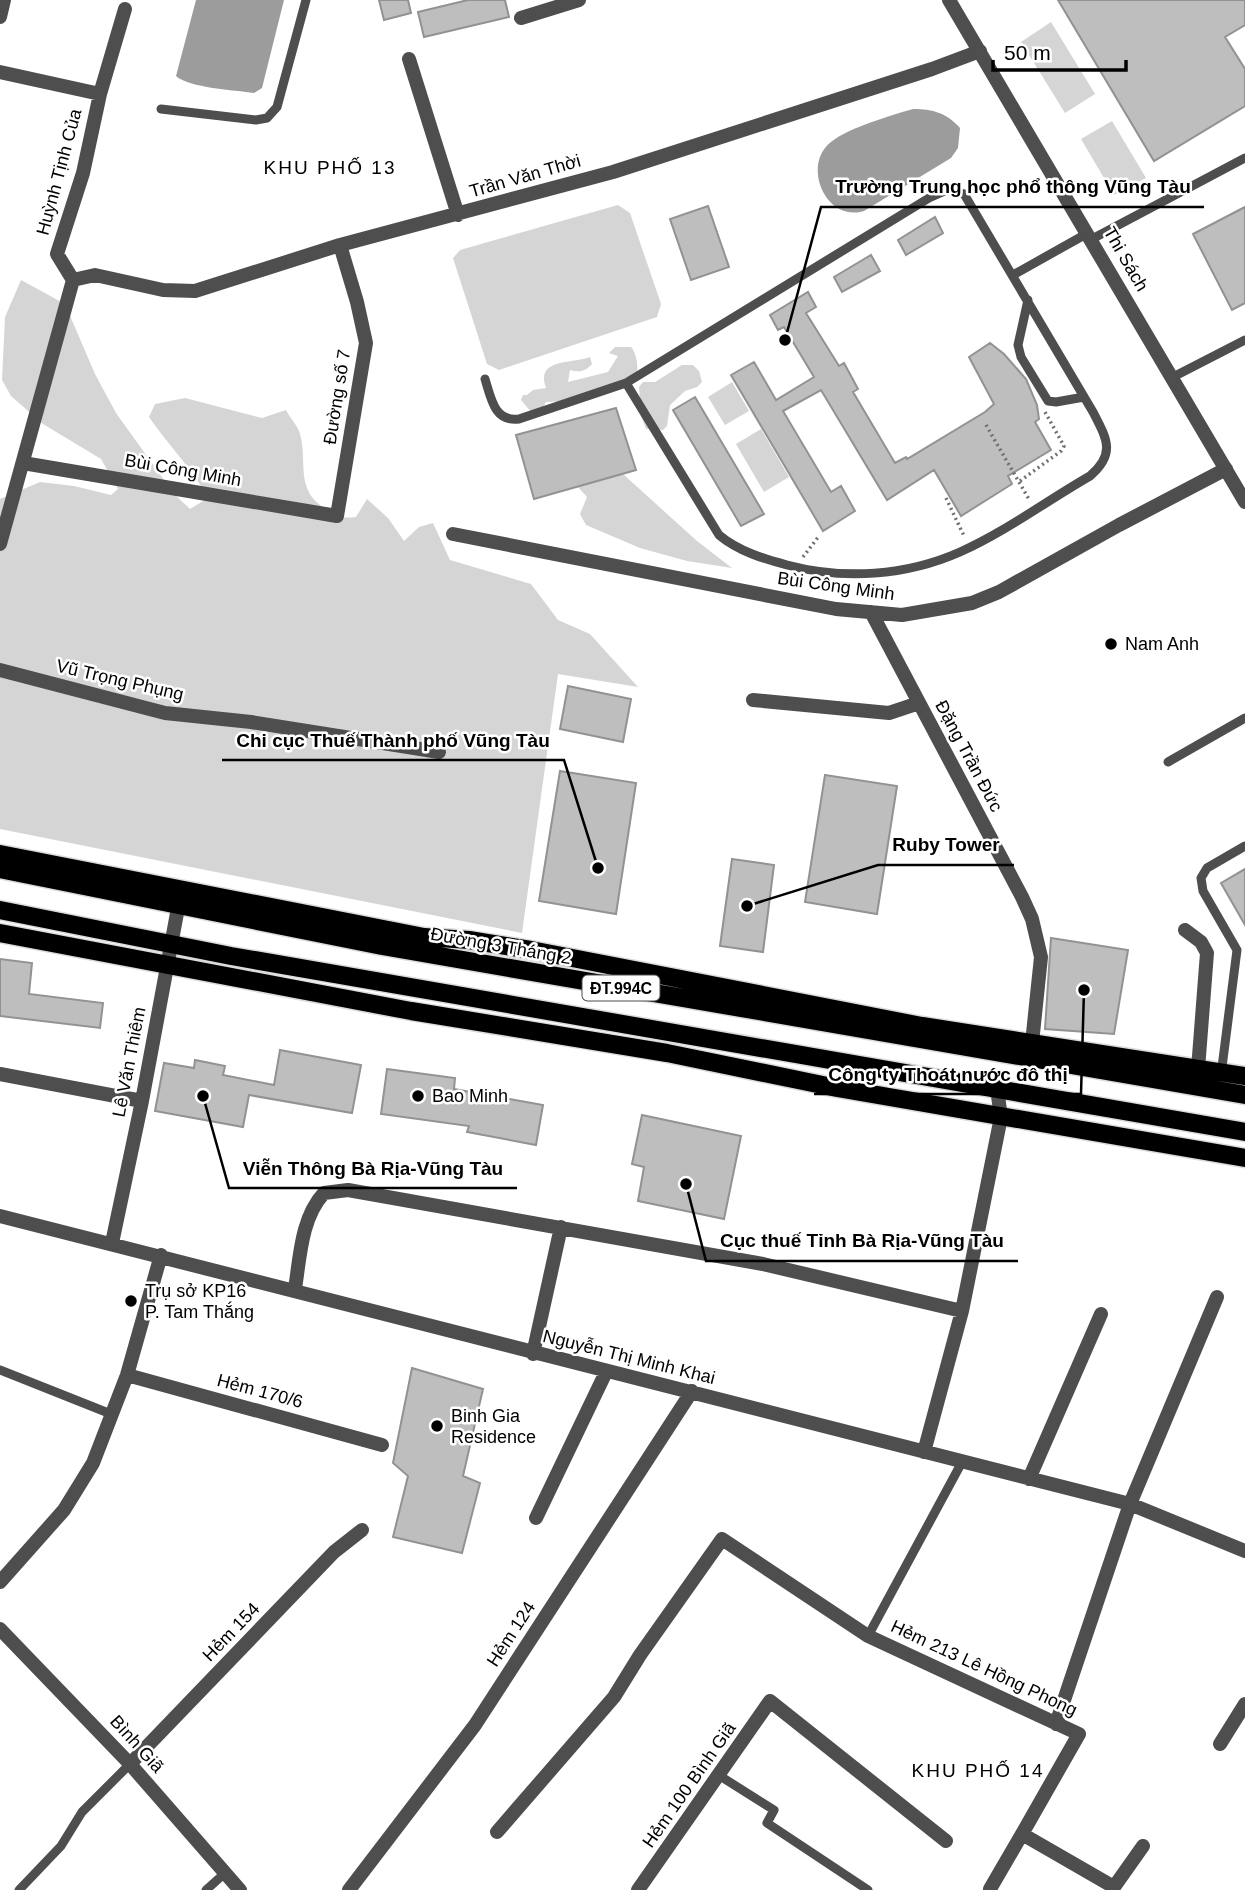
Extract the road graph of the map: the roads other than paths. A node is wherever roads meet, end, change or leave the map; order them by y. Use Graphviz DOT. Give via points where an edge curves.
graph roads {
  1 [pos="4,0"];
  2 [pos="306,0"];
  3 [pos="579,0"];
  4 [pos="949,0"];
  5 [pos="125,9"];
  6 [pos="0,17"];
  7 [pos="520,18"];
  8 [pos="980,51"];
  9 [pos="409,59"];
  10 [pos="0,72"];
  11 [pos="100,94"];
  12 [pos="161,109"];
  13 [pos="1245,158"];
  14 [pos="458,215"];
  15 [pos="1090,236"];
  16 [pos="340,245"];
  17 [pos="1013,275"];
  18 [pos="73,280"];
  19 [pos="1028,300"];
  20 [pos="1245,340"];
  21 [pos="1173,377"];
  22 [pos="485,379"];
  23 [pos="626,383"];
  24 [pos="1084,397"];
  25 [pos="23,463"];
  26 [pos="1226,470"];
  27 [pos="1245,502"];
  28 [pos="337,516"];
  29 [pos="453,534"];
  30 [pos="0,544"];
  31 [pos="871,612"];
  32 [pos="0,670"];
  33 [pos="753,700"];
  34 [pos="919,703"];
  35 [pos="1245,718"];
  36 [pos="439,752"];
  37 [pos="1168,762"];
  38 [pos="1245,846"];
  39 [pos="0,854"];
  40 [pos="0,869"];
  41 [pos="180,896"];
  42 [pos="0,910"];
  43 [pos="1185,930"];
  44 [pos="0,933"];
  45 [pos="171,944"];
  46 [pos="167,965"];
  47 [pos="1032,1043"];
  48 [pos="1002,1046"];
  49 [pos="1198,1069"];
  50 [pos="0,1074"];
  51 [pos="1245,1076"];
  52 [pos="1220,1081"];
  53 [pos="997,1089"];
  54 [pos="1245,1095"];
  55 [pos="142,1101"];
  56 [pos="1001,1117"];
  57 [pos="1245,1132"];
  58 [pos="1245,1157"];
  59 [pos="0,1216"];
  60 [pos="561,1227"];
  61 [pos="112,1243"];
  62 [pos="161,1255"];
  63 [pos="295,1289"];
  64 [pos="1217,1297"];
  65 [pos="962,1311"];
  66 [pos="1101,1314"];
  67 [pos="533,1354"];
  68 [pos="0,1370"];
  69 [pos="606,1372"];
  70 [pos="127,1375"];
  71 [pos="692,1391"];
  72 [pos="111,1414"];
  73 [pos="382,1446"];
  74 [pos="924,1452"];
  75 [pos="961,1462"];
  76 [pos="1029,1479"];
  77 [pos="1130,1504"];
  78 [pos="537,1518"];
  79 [pos="362,1530"];
  80 [pos="1245,1551"];
  81 [pos="0,1582"];
  82 [pos="0,1629"];
  83 [pos="868,1636"];
  84 [pos="1245,1704"];
  85 [pos="1056,1724"];
  86 [pos="1220,1744"];
  87 [pos="130,1764"];
  88 [pos="720,1776"];
  89 [pos="497,1832"];
  90 [pos="1022,1834"];
  91 [pos="946,1841"];
  92 [pos="1143,1846"];
  93 [pos="225,1872"];
  94 [pos="990,1889"];
  95 [pos="1113,1889"];
  96 [pos="19,1890"];
  97 [pos="206,1890"];
  98 [pos="240,1890"];
  99 [pos="349,1890"];
  100 [pos="638,1890"];
  101 [pos="868,1890"];
  1 -- 6 [label="street"];
  2 -- 12 [label="lane" via="277,107 267,118"];
  3 -- 7 [label="street"];
  4 -- 8 [label="street, Thi Sách"];
  5 -- 11 [label="street, Huỳnh Tịnh Của"];
  8 -- 14 [label="street, Trần Văn Thời" via="613,172"];
  8 -- 15 [label="street, Thi Sách"];
  9 -- 14 [label="street"];
  10 -- 11 [label="street"];
  11 -- 18 [label="street, Huỳnh Tịnh Của" via="83,173 57,254"];
  13 -- 15 [label="lane"];
  14 -- 16 [label="street, Trần Văn Thời"];
  15 -- 17 [label="lane"];
  15 -- 21 [label="street, Thi Sách"];
  16 -- 18 [label="street, Trần Văn Thời" via="195,291 163,290 95,275"];
  16 -- 28 [label="street, Đường số 7" via="366,343"];
  17 -- 19 [label="lane"];
  17 -- 23 [label="lane" via="964,194 947,190"];
  18 -- 25 [label="street"];
  19 -- 24 [label="lane"];
  19 -- 24 [label="lane" via="1018,345 1021,357 1048,401"];
  20 -- 21 [label="lane"];
  21 -- 26 [label="street, Thi Sách"];
  22 -- 23 [label="lane" via="494,408 509,421"];
  23 -- 24 [label="lane" via="719,535 762,558 826,573 879,573 919,566 969,547 1090,476 1105,460 1108,448"];
  25 -- 28 [label="street, Bùi Công Minh"];
  25 -- 30 [label="street"];
  26 -- 27 [label="street, Thi Sách"];
  26 -- 31 [label="street, Bùi Công Minh" via="981,600 902,615"];
  29 -- 31 [label="street, Bùi Công Minh"];
  31 -- 34 [label="street, Đặng Trần Đức"];
  32 -- 36 [label="street, Vũ Trọng Phụng" via="165,713"];
  33 -- 34 [label="street" via="889,713"];
  34 -- 47 [label="street, Đặng Trần Đức" via="1032,919 1041,957"];
  35 -- 37 [label="lane"];
  38 -- 52 [label="lane" via="1207,869 1201,878 1203,891 1237,950"];
  39 -- 41 [label="main road, Đường 3 Tháng 2 / ĐT.994C"];
  40 -- 41 [label="main road, Đường 3 Tháng 2 / ĐT.994C"];
  41 -- 45 [label="street, Lê Văn Thiêm"];
  41 -- 48 [label="main road, Đường 3 Tháng 2 / ĐT.994C" via="382,946"];
  42 -- 45 [label="main road, ĐT.994C"];
  43 -- 49 [label="street" via="1207,953"];
  44 -- 46 [label="main road"];
  45 -- 46 [label="street, Lê Văn Thiêm"];
  45 -- 53 [label="main road, ĐT.994C"];
  46 -- 55 [label="street, Lê Văn Thiêm"];
  46 -- 56 [label="main road"];
  47 -- 48 [label="main road, Đường 3 Tháng 2 / ĐT.994C"];
  47 -- 49 [label="main road, Đường 3 Tháng 2 / ĐT.994C"];
  48 -- 52 [label="main road, Đường 3 Tháng 2 / ĐT.994C"];
  49 -- 52 [label="main road, Đường 3 Tháng 2 / ĐT.994C"];
  50 -- 55 [label="street"];
  51 -- 52 [label="main road, Đường 3 Tháng 2 / ĐT.994C"];
  52 -- 54 [label="main road, Đường 3 Tháng 2 / ĐT.994C"];
  53 -- 56 [label="street"];
  53 -- 57 [label="main road, ĐT.994C"];
  55 -- 61 [label="street, Lê Văn Thiêm"];
  56 -- 58 [label="main road"];
  56 -- 65 [label="street"];
  59 -- 61 [label="street, Nguyễn Thị Minh Khai"];
  60 -- 63 [label="street" via="358,1191 324,1193 315,1203 304,1234"];
  60 -- 65 [label="street" via="763,1264"];
  60 -- 67 [label="street"];
  61 -- 62 [label="street, Nguyễn Thị Minh Khai"];
  62 -- 63 [label="street, Nguyễn Thị Minh Khai"];
  62 -- 70 [label="street"];
  63 -- 67 [label="street, Nguyễn Thị Minh Khai"];
  64 -- 77 [label="street"];
  65 -- 74 [label="street"];
  66 -- 76 [label="street"];
  67 -- 69 [label="street, Nguyễn Thị Minh Khai"];
  68 -- 72 [label="lane"];
  69 -- 71 [label="street, Nguyễn Thị Minh Khai"];
  69 -- 78 [label="street"];
  70 -- 72 [label="street"];
  70 -- 73 [label="street, Hẻm 170/6"];
  71 -- 74 [label="street, Nguyễn Thị Minh Khai"];
  71 -- 99 [label="street, Hẻm 124" via="475,1725"];
  72 -- 81 [label="street" via="93,1463 64,1510"];
  74 -- 75 [label="street, Nguyễn Thị Minh Khai"];
  75 -- 76 [label="street, Nguyễn Thị Minh Khai"];
  75 -- 83 [label="lane"];
  76 -- 77 [label="street, Nguyễn Thị Minh Khai"];
  77 -- 80 [label="street, Nguyễn Thị Minh Khai"];
  77 -- 85 [label="street"];
  79 -- 87 [label="street, Hẻm 154" via="334,1552"];
  82 -- 87 [label="street, Bình Giã"];
  83 -- 85 [label="street, Hẻm 213 Lê Hồng Phong"];
  83 -- 89 [label="street, Hẻm 213 Lê Hồng Phong" via="722,1539 614,1697"];
  84 -- 86 [label="street"];
  85 -- 90 [label="street, Hẻm 213 Lê Hồng Phong" via="1079,1734"];
  87 -- 93 [label="street, Bình Giã"];
  87 -- 96 [label="lane" via="82,1812 61,1846"];
  88 -- 91 [label="street, Hẻm 100 Bình Giã" via="770,1701"];
  88 -- 100 [label="street, Hẻm 100 Bình Giã"];
  88 -- 101 [label="lane" via="774,1810 767,1823"];
  90 -- 94 [label="street"];
  90 -- 95 [label="street"];
  92 -- 95 [label="street"];
  93 -- 97 [label="lane"];
  93 -- 98 [label="street, Bình Giã"];
}
